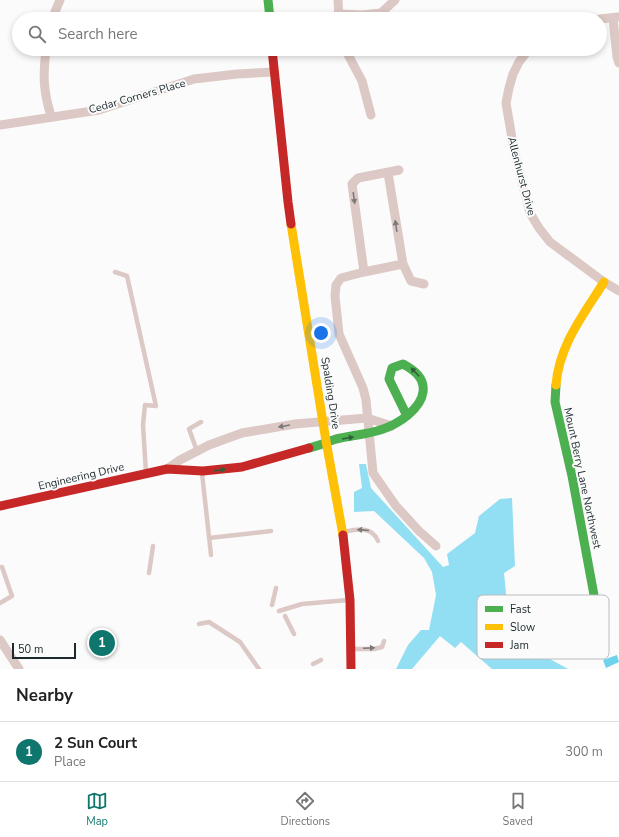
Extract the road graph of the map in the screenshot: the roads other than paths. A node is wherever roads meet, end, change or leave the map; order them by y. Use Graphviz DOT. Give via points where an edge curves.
graph roads {
  1 [pos="60,0"];
  2 [pos="268,0"];
  3 [pos="338,0"];
  4 [pos="395,0"];
  5 [pos="55,12"];
  6 [pos="269,12"];
  7 [pos="339,12"];
  8 [pos="382,12"];
  9 [pos="616,17"];
  10 [pos="45,56"];
  11 [pos="273,56"];
  12 [pos="349,56"];
  13 [pos="524,56"];
  14 [pos="619,63"];
  15 [pos="274,72"];
  16 [pos="371,115"];
  17 [pos="51,116"];
  18 [pos="0,126"];
  19 [pos="399,170"];
  20 [pos="388,173"];
  21 [pos="403,264"];
  22 [pos="115,272"];
  23 [pos="364,272"];
  24 [pos="604,282"];
  25 [pos="424,284"];
  26 [pos="619,291"];
  27 [pos="407,416"];
  28 [pos="367,418"];
  29 [pos="202,422"];
  30 [pos="323,422"];
  31 [pos="392,426"];
  32 [pos="370,434"];
  33 [pos="326,441"];
  34 [pos="197,451"];
  35 [pos="167,469"];
  36 [pos="203,471"];
  37 [pos="146,474"];
  38 [pos="0,506"];
  39 [pos="271,531"];
  40 [pos="343,532"];
  41 [pos="209,538"];
  42 [pos="378,542"];
  43 [pos="153,546"];
  44 [pos="436,546"];
  45 [pos="211,555"];
  46 [pos="2,567"];
  47 [pos="149,573"];
  48 [pos="276,588"];
  49 [pos="594,595"];
  50 [pos="350,600"];
  51 [pos="0,603"];
  52 [pos="272,605"];
  53 [pos="279,611"];
  54 [pos="285,616"];
  55 [pos="199,624"];
  56 [pos="294,634"];
  57 [pos="0,640"];
  58 [pos="384,641"];
  59 [pos="350,649"];
  60 [pos="321,660"];
  61 [pos="313,664"];
  62 [pos="19,669"];
  63 [pos="260,669"];
  64 [pos="351,669"];
  1 -- 5 [label="street"];
  2 -- 6 [label="street"];
  3 -- 7 [label="street"];
  4 -- 8 [label="street"];
  9 -- 14 [label="street" via="616,57"];
  10 -- 17 [label="street" via="43,72"];
  11 -- 15 [label="street, Spalding Drive"];
  12 -- 16 [label="street" via="362,81"];
  13 -- 24 [label="street, Allenhurst Drive" via="513,74 506,103 514,150 530,213 550,242"];
  15 -- 17 [label="street, Cedar Corners Place" via="194,79 99,110"];
  15 -- 30 [label="street, Spalding Drive" via="288,202"];
  17 -- 18 [label="street, Cedar Corners Place"];
  19 -- 20 [label="street"];
  21 -- 20 [label="street, one-way"];
  20 -- 23 [label="street, one-way" via="358,178 352,184"];
  21 -- 23 [label="street"];
  21 -- 25 [label="street" via="411,281"];
  22 -- 37 [label="lane" via="127,276 156,406 145,405 143,425"];
  23 -- 28 [label="street" via="341,278 336,286 335,296 339,334 363,388"];
  24 -- 26 [label="street, Allenhurst Drive"];
  24 -- 49 [label="street, Mount Berry Lane Northwest" via="568,340 557,373 555,402 572,476"];
  27 -- 27 [label="street, Engineering Drive, one-way" via="423,399 424,385 415,371 403,364 392,368 389,380"];
  27 -- 31 [label="street, Engineering Drive"];
  28 -- 30 [label="street, Engineering Drive"];
  28 -- 31 [label="street"];
  28 -- 32 [label="street"];
  29 -- 34 [label="lane" via="189,429"];
  30 -- 33 [label="street, Spalding Drive"];
  30 -- 34 [label="street, Engineering Drive, one-way" via="242,433 209,444"];
  31 -- 32 [label="street, Engineering Drive"];
  33 -- 32 [label="street, Engineering Drive, one-way"];
  32 -- 44 [label="street" via="373,473 396,506"];
  36 -- 33 [label="street, Engineering Drive, one-way" via="242,467 317,446"];
  33 -- 40 [label="street, Spalding Drive"];
  34 -- 35 [label="street, Engineering Drive"];
  35 -- 36 [label="street, Engineering Drive"];
  35 -- 37 [label="street, Engineering Drive"];
  36 -- 41 [label="lane"];
  37 -- 38 [label="street, Engineering Drive"];
  39 -- 41 [label="lane"];
  42 -- 40 [label="lane, one-way" via="370,531"];
  40 -- 50 [label="street, Spalding Drive"];
  41 -- 45 [label="lane"];
  43 -- 47 [label="lane"];
  46 -- 51 [label="lane" via="12,596"];
  48 -- 52 [label="lane"];
  50 -- 53 [label="lane" via="302,604"];
  50 -- 59 [label="street, Spalding Drive"];
  54 -- 56 [label="lane"];
  55 -- 63 [label="lane" via="209,622 240,642"];
  57 -- 62 [label="street"];
  59 -- 58 [label="lane, one-way" via="374,649 382,647"];
  59 -- 64 [label="street, Spalding Drive"];
  60 -- 61 [label="lane"];
}
